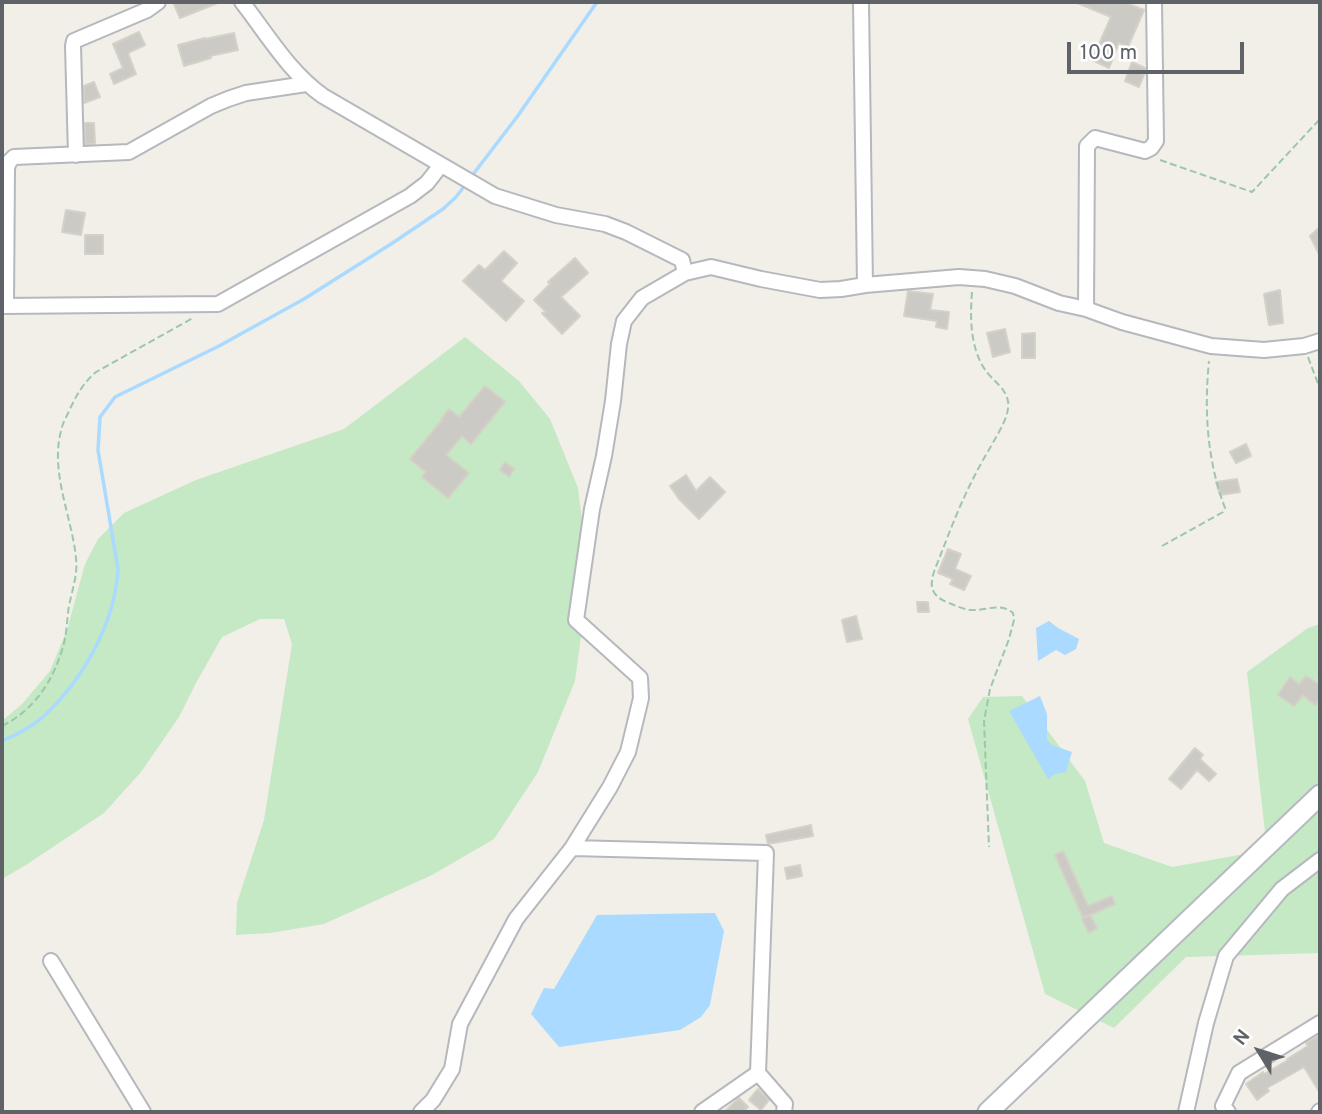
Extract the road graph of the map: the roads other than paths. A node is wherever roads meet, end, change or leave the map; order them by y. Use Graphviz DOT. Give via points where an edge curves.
graph roads {
  1 [pos="158,2"];
  2 [pos="242,2"];
  3 [pos="861,2"];
  4 [pos="1154,2"];
  5 [pos="306,84"];
  6 [pos="76,155"];
  7 [pos="442,166"];
  8 [pos="685,273"];
  9 [pos="864,285"];
  10 [pos="4,306"];
  11 [pos="1086,309"];
  12 [pos="1320,341"];
  13 [pos="1320,795"];
  14 [pos="572,848"];
  15 [pos="1320,860"];
  16 [pos="51,961"];
  17 [pos="1320,1023"];
  18 [pos="758,1073"];
  19 [pos="143,1112"];
  20 [pos="421,1112"];
  21 [pos="702,1112"];
  22 [pos="784,1112"];
  23 [pos="988,1112"];
  24 [pos="1186,1112"];
  25 [pos="1228,1112"];
  1 -- 6 [label="street" via="74,41"];
  2 -- 5 [label="street"];
  3 -- 9 [label="street"];
  4 -- 11 [label="street" via="1156,141 1145,151 1094,138 1087,146"];
  5 -- 6 [label="street" via="228,99 129,152"];
  5 -- 7 [label="street"];
  6 -- 10 [label="street" via="14,157 9,162"];
  7 -- 8 [label="street" via="495,196 626,232 682,260"];
  7 -- 10 [label="street" via="410,196 218,304"];
  8 -- 9 [label="street" via="711,267 820,290"];
  8 -- 14 [label="street" via="642,298 624,321 619,344 576,620 640,678 641,698 628,752"];
  9 -- 11 [label="street" via="985,279"];
  11 -- 12 [label="street" via="1211,346 1264,351"];
  13 -- 23 [label="street"];
  14 -- 18 [label="street" via="766,853"];
  14 -- 20 [label="street" via="516,919 460,1024 452,1069"];
  15 -- 24 [label="street" via="1282,889 1226,956"];
  16 -- 19 [label="street"];
  17 -- 25 [label="street" via="1239,1073 1223,1106"];
  18 -- 21 [label="street"];
  18 -- 22 [label="street" via="785,1104"];
}
